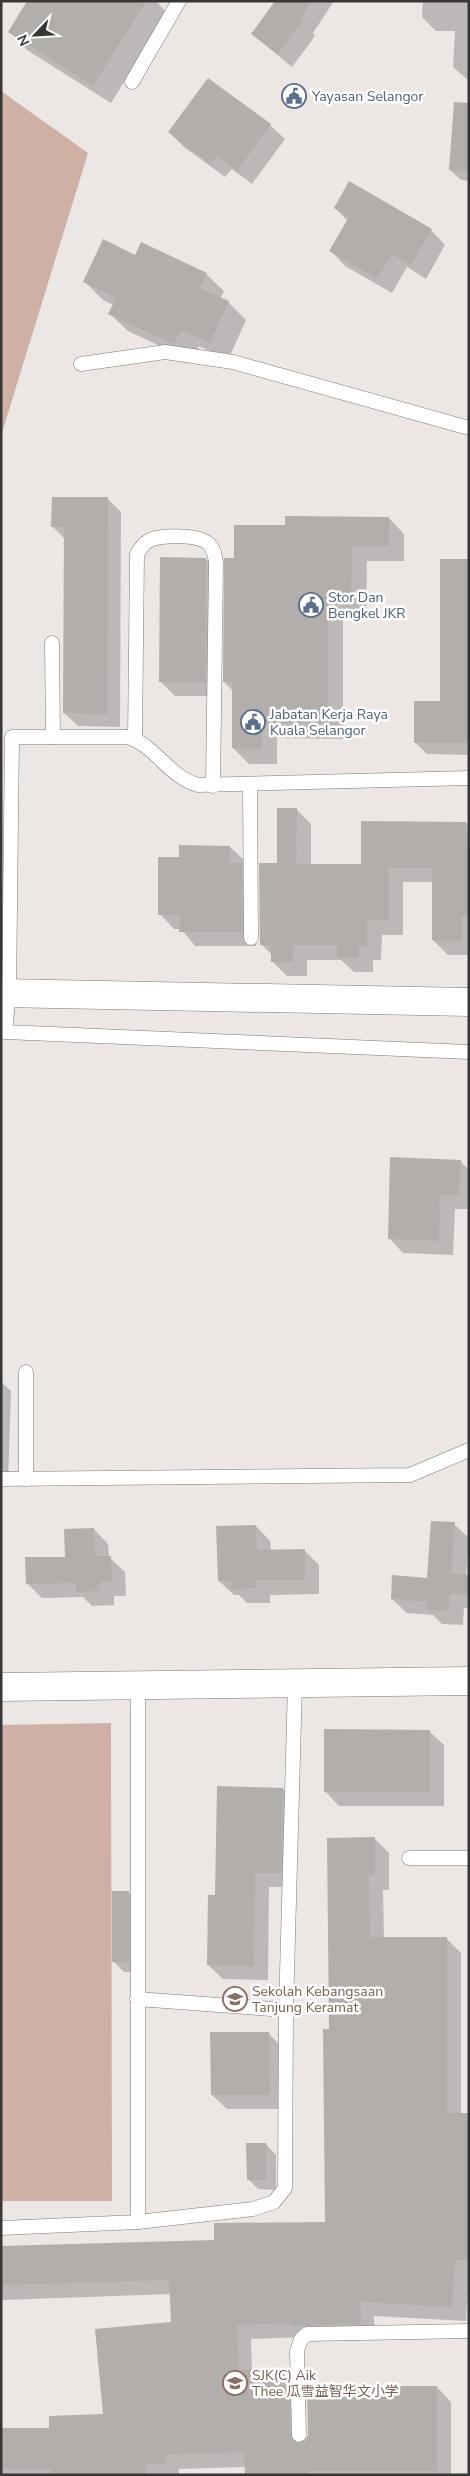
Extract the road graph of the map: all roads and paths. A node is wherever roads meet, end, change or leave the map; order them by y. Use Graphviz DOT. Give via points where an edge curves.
graph roads {
  1 [pos="179,1"];
  2 [pos="132,82"];
  3 [pos="81,364"];
  4 [pos="469,428"];
  5 [pos="52,643"];
  6 [pos="53,737"];
  7 [pos="135,739"];
  8 [pos="469,778"];
  9 [pos="250,784"];
  10 [pos="213,786"];
  11 [pos="251,938"];
  12 [pos="5,993"];
  13 [pos="469,1002"];
  14 [pos="469,1052"];
  15 [pos="26,1372"];
  16 [pos="469,1450"];
  17 [pos="26,1478"];
  18 [pos="1,1479"];
  19 [pos="469,1681"];
  20 [pos="295,1684"];
  21 [pos="138,1685"];
  22 [pos="1,1687"];
  23 [pos="409,1858"];
  24 [pos="469,1858"];
  25 [pos="137,1999"];
  26 [pos="286,2010"];
  27 [pos="138,2222"];
  28 [pos="1,2228"];
  29 [pos="469,2331"];
  30 [pos="299,2435"];
  1 -- 2 [label="lane"];
  3 -- 4 [label="lane" via="165,352 233,362"];
  5 -- 6 [label="lane"];
  6 -- 7 [label="lane"];
  6 -- 12 [label="lane" via="12,737"];
  7 -- 10 [label="lane" via="185,781"];
  7 -- 10 [label="lane" via="137,554 150,540 200,538 214,552 216,562"];
  8 -- 9 [label="lane"];
  9 -- 10 [label="lane"];
  9 -- 11 [label="lane"];
  12 -- 13 [label="street"];
  12 -- 14 [label="lane" via="5,1032"];
  15 -- 17 [label="lane"];
  16 -- 17 [label="lane" via="410,1475"];
  17 -- 18 [label="lane"];
  19 -- 20 [label="street"];
  20 -- 21 [label="street"];
  20 -- 26 [label="lane"];
  21 -- 22 [label="street"];
  21 -- 25 [label="lane"];
  23 -- 24 [label="lane"];
  25 -- 26 [label="lane"];
  25 -- 27 [label="lane"];
  26 -- 27 [label="lane" via="285,2188 280,2197 253,2209"];
  27 -- 28 [label="lane"];
  29 -- 30 [label="lane" via="307,2334 298,2344 297,2352"];
}
